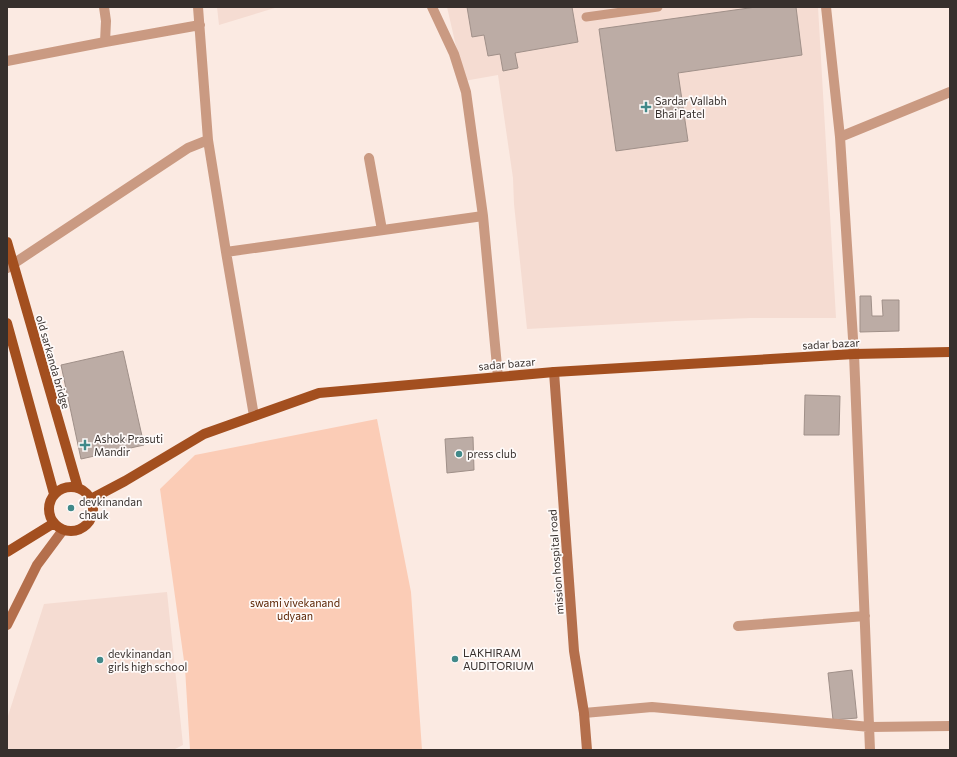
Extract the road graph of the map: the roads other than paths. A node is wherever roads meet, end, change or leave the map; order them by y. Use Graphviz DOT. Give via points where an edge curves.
graph roads {
  1 [pos="104,7"];
  2 [pos="198,7"];
  3 [pos="432,7"];
  4 [pos="658,7"];
  5 [pos="826,7"];
  6 [pos="586,17"];
  7 [pos="200,25"];
  8 [pos="105,42"];
  9 [pos="7,61"];
  10 [pos="950,92"];
  11 [pos="840,137"];
  12 [pos="208,140"];
  13 [pos="369,158"];
  14 [pos="483,216"];
  15 [pos="382,230"];
  16 [pos="7,242"];
  17 [pos="226,252"];
  18 [pos="10,265"];
  19 [pos="7,323"];
  20 [pos="950,352"];
  21 [pos="854,354"];
  22 [pos="554,372"];
  23 [pos="498,377"];
  24 [pos="254,416"];
  25 [pos="78,488"];
  26 [pos="54,494"];
  27 [pos="90,499"];
  28 [pos="54,523"];
  29 [pos="64,530"];
  30 [pos="7,552"];
  31 [pos="865,616"];
  32 [pos="7,625"];
  33 [pos="738,626"];
  34 [pos="584,713"];
  35 [pos="950,726"];
  36 [pos="870,727"];
  37 [pos="587,750"];
  38 [pos="870,750"];
  1 -- 8 [label="street"];
  2 -- 7 [label="street"];
  3 -- 14 [label="street" via="454,54 466,92"];
  4 -- 6 [label="lane"];
  5 -- 11 [label="street"];
  7 -- 8 [label="street"];
  7 -- 12 [label="street"];
  8 -- 9 [label="street"];
  10 -- 11 [label="street"];
  11 -- 21 [label="street"];
  12 -- 17 [label="street"];
  12 -- 18 [label="street" via="188,148"];
  13 -- 15 [label="street"];
  14 -- 15 [label="street"];
  14 -- 23 [label="street"];
  15 -- 17 [label="street"];
  16 -- 18 [label="main road, old sarkanda bridge"];
  17 -- 24 [label="street"];
  18 -- 25 [label="main road, old sarkanda bridge"];
  19 -- 26 [label="main road"];
  20 -- 21 [label="main road, sadar bazar"];
  21 -- 22 [label="main road, sadar bazar"];
  21 -- 31 [label="street"];
  22 -- 23 [label="main road, sadar bazar"];
  22 -- 34 [label="street, mission hospital road" via="574,651"];
  23 -- 24 [label="main road, sadar bazar" via="319,393"];
  24 -- 27 [label="main road, sadar bazar" via="204,434"];
  25 -- 26 [label="main road" via="61,489"];
  25 -- 27 [label="main road" via="86,492"];
  26 -- 28 [label="main road" via="49,510"];
  27 -- 29 [label="main road" via="93,507 92,516 87,523 72,531"];
  28 -- 29 [label="main road"];
  28 -- 30 [label="main road"];
  29 -- 32 [label="street" via="36,565"];
  31 -- 33 [label="street"];
  31 -- 36 [label="street"];
  34 -- 36 [label="street" via="652,707"];
  34 -- 37 [label="street, mission hospital road"];
  35 -- 36 [label="street"];
  36 -- 38 [label="street"];
}
